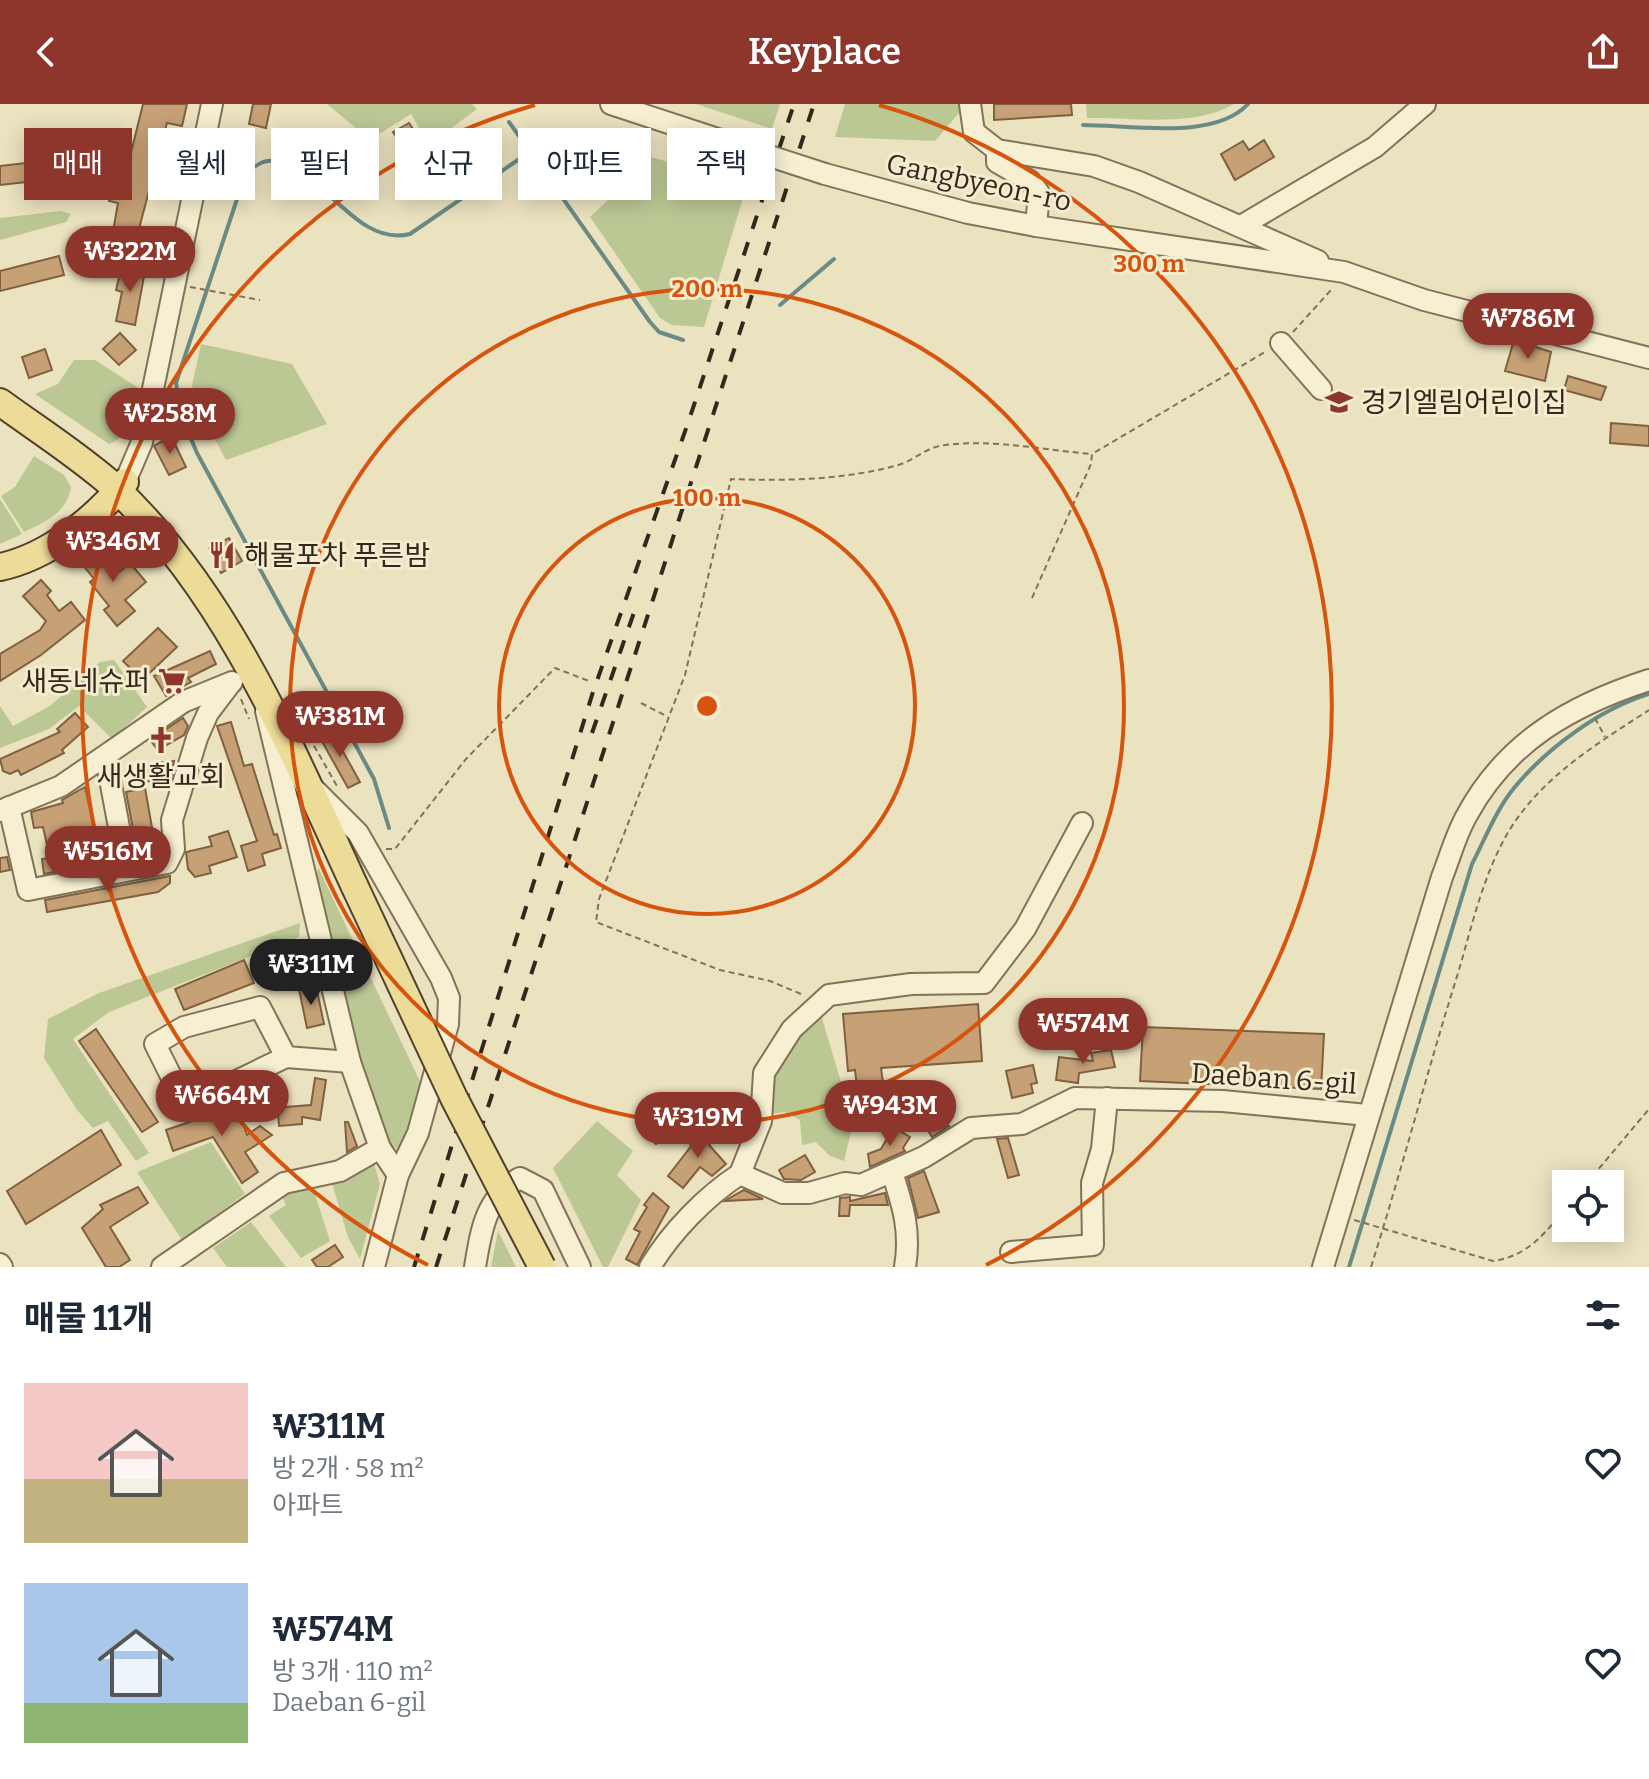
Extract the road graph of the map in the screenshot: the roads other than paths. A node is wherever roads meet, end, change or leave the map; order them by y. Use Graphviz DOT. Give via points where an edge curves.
graph roads {
  1 [pos="212,104"];
  2 [pos="611,104"];
  3 [pos="970,104"];
  4 [pos="1425,104"];
  5 [pos="997,150"];
  6 [pos="1036,226"];
  7 [pos="1241,226"];
  8 [pos="1344,272"];
  9 [pos="1281,343"];
  10 [pos="1649,358"];
  11 [pos="1321,389"];
  12 [pos="0,395"];
  13 [pos="0,402"];
  14 [pos="75,457"];
  15 [pos="119,484"];
  16 [pos="71,520"];
  17 [pos="5,566"];
  18 [pos="239,677"];
  19 [pos="1649,680"];
  20 [pos="263,696"];
  21 [pos="106,758"];
  22 [pos="308,783"];
  23 [pos="4,809"];
  24 [pos="1082,823"];
  25 [pos="127,870"];
  26 [pos="286,1057"];
  27 [pos="350,1062"];
  28 [pos="1107,1098"];
  29 [pos="1367,1115"];
  30 [pos="380,1148"];
  31 [pos="892,1172"];
  32 [pos="740,1174"];
  33 [pos="398,1175"];
  34 [pos="1011,1252"];
  35 [pos="162,1267"];
  36 [pos="374,1267"];
  37 [pos="475,1267"];
  38 [pos="542,1267"];
  39 [pos="580,1267"];
  40 [pos="650,1267"];
  41 [pos="905,1267"];
  42 [pos="1323,1267"];
  1 -- 15 [label="street" via="142,442"];
  2 -- 6 [label="street, Gangbyeon-ro, bridge" via="825,174"];
  3 -- 5 [label="street" via="974,132"];
  4 -- 7 [label="street" via="1375,147"];
  5 -- 6 [label="street" via="997,162 1030,181 1039,193"];
  5 -- 7 [label="street" via="1094,166"];
  6 -- 8 [label="street, Gangbyeon-ro"];
  7 -- 8 [label="street"];
  8 -- 10 [label="street" via="1424,300"];
  9 -- 11 [label="street"];
  12 -- 15 [label="main road"];
  13 -- 14 [label="main road"];
  14 -- 15 [label="main road"];
  14 -- 16 [label="main road" via="85,486"];
  15 -- 16 [label="main road"];
  15 -- 17 [label="main road" via="64,537"];
  15 -- 18 [label="main road" via="218,612"];
  16 -- 17 [label="main road"];
  18 -- 20 [label="main road"];
  18 -- 21 [label="street" via="183,702"];
  18 -- 25 [label="street" via="208,713 197,738 172,820 172,857 167,863"];
  19 -- 29 [label="street, Daeban 6-gil" via="1587,701 1536,734 1510,757 1467,815 1442,877"];
  20 -- 22 [label="main road"];
  20 -- 27 [label="street"];
  21 -- 23 [label="street" via="61,786"];
  21 -- 25 [label="street"];
  22 -- 33 [label="street" via="358,833 449,998 448,1024 418,1133"];
  22 -- 38 [label="main road, bridge" via="454,1098"];
  23 -- 25 [label="street" via="28,890"];
  24 -- 32 [label="street" via="1025,929 984,983 911,984 829,995 792,1029 764,1073 761,1121"];
  26 -- 26 [label="street" via="199,1099 182,1098 155,1044 184,1027 260,1007"];
  26 -- 27 [label="street"];
  27 -- 30 [label="street"];
  28 -- 29 [label="street, Daeban 6-gil" via="1223,1101"];
  28 -- 31 [label="street, Daeban 6-gil" via="1075,1098 1022,1124 971,1128"];
  28 -- 34 [label="street" via="1092,1183 1093,1245"];
  29 -- 42 [label="street"];
  30 -- 33 [label="street"];
  30 -- 35 [label="street" via="340,1171 284,1183"];
  31 -- 32 [label="street, Daeban 6-gil" via="861,1185 845,1183 809,1193 783,1193"];
  31 -- 41 [label="street" via="910,1238"];
  32 -- 40 [label="street" via="715,1191"];
  33 -- 36 [label="street"];
  37 -- 39 [label="street" via="488,1210 497,1195 520,1178 543,1190"];
}
